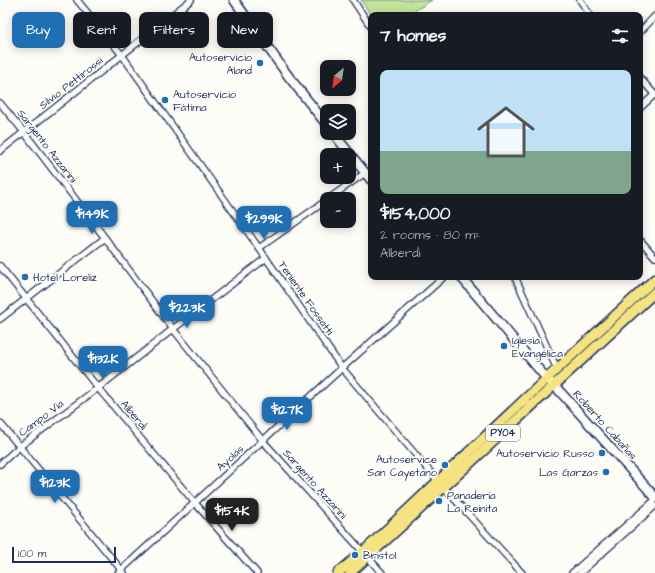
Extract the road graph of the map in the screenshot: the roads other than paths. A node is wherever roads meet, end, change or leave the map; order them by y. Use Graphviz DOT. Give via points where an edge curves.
graph roads {
  1 [pos="77,0"];
  2 [pos="191,0"];
  3 [pos="234,0"];
  4 [pos="353,0"];
  5 [pos="580,0"];
  6 [pos="588,12"];
  7 [pos="655,16"];
  8 [pos="368,22"];
  9 [pos="643,29"];
  10 [pos="122,55"];
  11 [pos="643,81"];
  12 [pos="655,95"];
  13 [pos="0,103"];
  14 [pos="643,105"];
  15 [pos="320,116"];
  16 [pos="24,132"];
  17 [pos="339,140"];
  18 [pos="0,151"];
  19 [pos="365,173"];
  20 [pos="368,176"];
  21 [pos="338,192"];
  22 [pos="320,205"];
  23 [pos="105,238"];
  24 [pos="643,243"];
  25 [pos="259,248"];
  26 [pos="655,257"];
  27 [pos="266,258"];
  28 [pos="0,266"];
  29 [pos="655,279"];
  30 [pos="441,280"];
  31 [pos="464,280"];
  32 [pos="516,280"];
  33 [pos="655,292"];
  34 [pos="27,299"];
  35 [pos="0,319"];
  36 [pos="173,329"];
  37 [pos="342,368"];
  38 [pos="557,369"];
  39 [pos="550,382"];
  40 [pos="98,388"];
  41 [pos="0,423"];
  42 [pos="263,441"];
  43 [pos="19,447"];
  44 [pos="0,464"];
  45 [pos="441,484"];
  46 [pos="655,497"];
  47 [pos="655,500"];
  48 [pos="195,503"];
  49 [pos="655,506"];
  50 [pos="365,555"];
  51 [pos="121,572"];
  52 [pos="256,573"];
  53 [pos="338,573"];
  54 [pos="350,573"];
  55 [pos="382,573"];
  56 [pos="522,573"];
  57 [pos="572,573"];
  58 [pos="580,573"];
  1 -- 10 [label="street, Teniente Fossatti"];
  2 -- 10 [label="street, Silvio Pettirossi"];
  3 -- 15 [label="street"];
  4 -- 8 [label="street"];
  5 -- 6 [label="street"];
  7 -- 9 [label="street"];
  10 -- 16 [label="street, Silvio Pettirossi"];
  10 -- 25 [label="street, Teniente Fossatti"];
  11 -- 12 [label="street"];
  12 -- 14 [label="street"];
  13 -- 16 [label="street, Sargento Azzarini"];
  16 -- 18 [label="street, Silvio Pettirossi"];
  16 -- 23 [label="street, Sargento Azzarini"];
  17 -- 19 [label="street"];
  19 -- 20 [label="street"];
  19 -- 21 [label="street"];
  22 -- 25 [label="street"];
  23 -- 34 [label="street"];
  23 -- 36 [label="street, Sargento Azzarini"];
  24 -- 26 [label="street"];
  25 -- 27 [label="street, Teniente Fossatti"];
  27 -- 36 [label="street, Campo Vìa"];
  27 -- 37 [label="street, Teniente Fossatti"];
  28 -- 34 [label="street, Alberdi"];
  29 -- 38 [label="main road, PY04"];
  30 -- 37 [label="street, Ayolas"];
  31 -- 39 [label="street, Roberto Cabañas"];
  32 -- 38 [label="street"];
  33 -- 39 [label="main road, PY04"];
  34 -- 35 [label="street"];
  34 -- 40 [label="street, Alberdi"];
  36 -- 40 [label="street, Campo Vìa"];
  36 -- 42 [label="street, Sargento Azzarini"];
  37 -- 42 [label="street, Ayolas"];
  37 -- 45 [label="street, Teniente Fossatti"];
  38 -- 39 [label="main road, PY04"];
  39 -- 45 [label="main road, PY04"];
  39 -- 46 [label="street, Roberto Cabañas"];
  40 -- 43 [label="street, Campo Vìa"];
  40 -- 48 [label="street, Alberdi"];
  41 -- 43 [label="street"];
  42 -- 48 [label="street, Ayolas"];
  42 -- 50 [label="street, Sargento Azzarini"];
  43 -- 44 [label="street, Campo Vìa"];
  43 -- 51 [label="street"];
  45 -- 50 [label="main road, PY04"];
  45 -- 56 [label="street, Teniente Fossatti"];
  47 -- 57 [label="street"];
  48 -- 51 [label="street, Ayolas"];
  48 -- 52 [label="street, Alberdi"];
  49 -- 58 [label="street"];
  50 -- 53 [label="main road, PY04"];
  50 -- 54 [label="main road, PY04"];
  50 -- 55 [label="street, Sargento Azzarini"];
}
